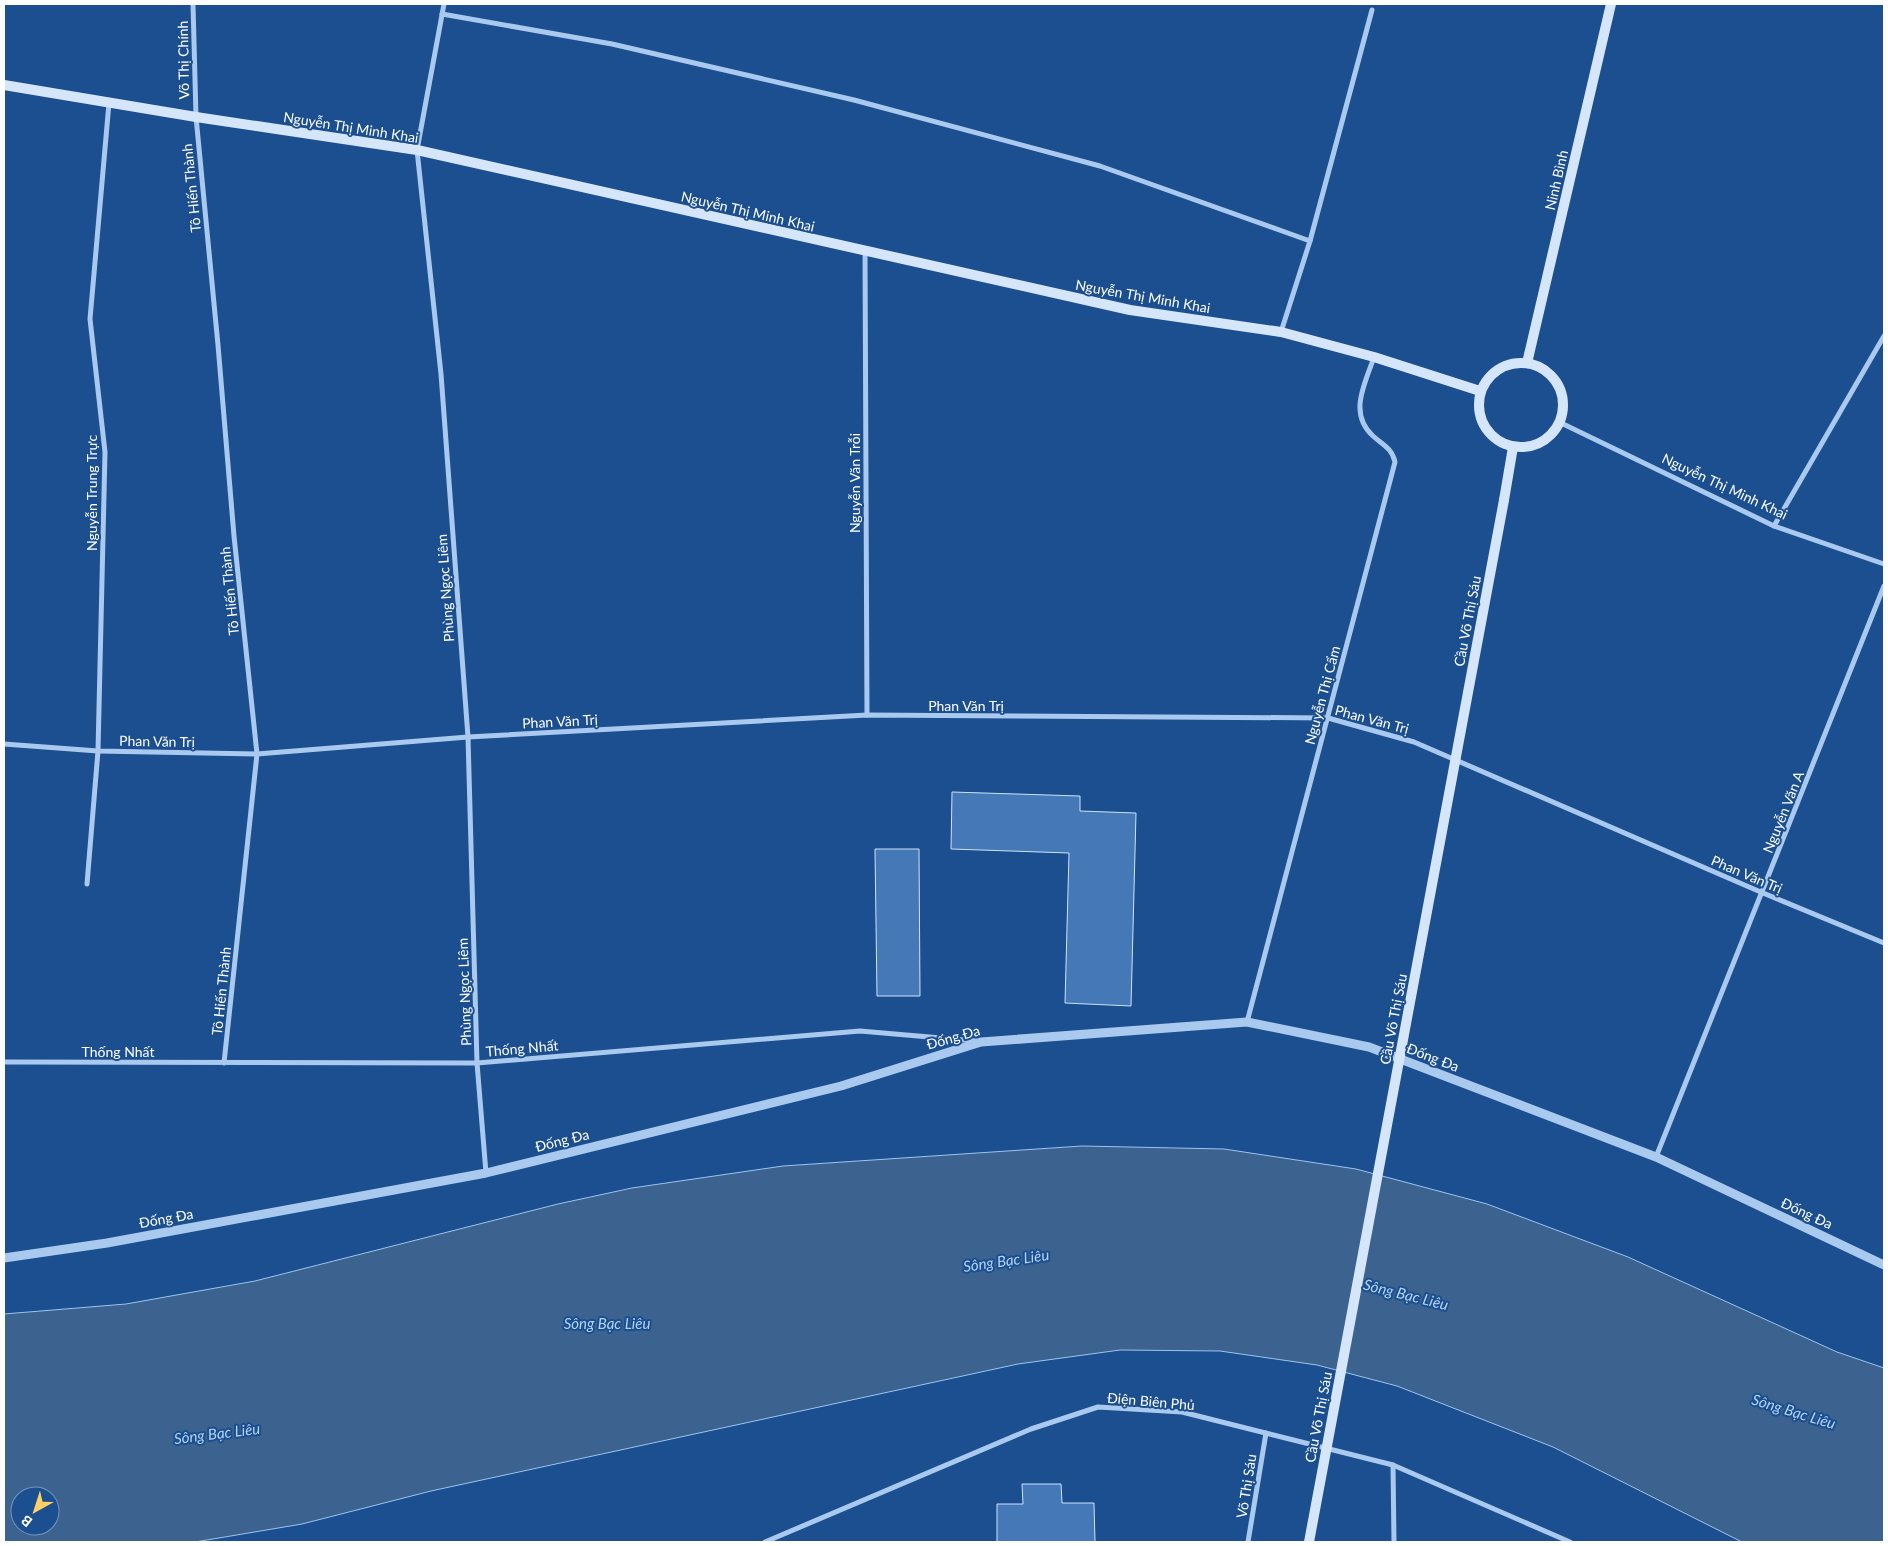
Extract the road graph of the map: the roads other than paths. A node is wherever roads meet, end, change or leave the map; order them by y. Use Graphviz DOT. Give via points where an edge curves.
graph roads {
  1 [pos="194,4"];
  2 [pos="444,4"];
  3 [pos="1611,4"];
  4 [pos="1372,10"];
  5 [pos="442,14"];
  6 [pos="4,85"];
  7 [pos="109,102"];
  8 [pos="196,116"];
  9 [pos="417,150"];
  10 [pos="1310,240"];
  11 [pos="864,251"];
  12 [pos="1280,332"];
  13 [pos="1884,336"];
  14 [pos="1374,357"];
  15 [pos="1527,363"];
  16 [pos="1480,391"];
  17 [pos="1559,422"];
  18 [pos="1513,447"];
  19 [pos="1774,526"];
  20 [pos="1884,564"];
  21 [pos="1884,586"];
  22 [pos="867,715"];
  23 [pos="1328,718"];
  24 [pos="468,737"];
  25 [pos="4,744"];
  26 [pos="98,751"];
  27 [pos="257,754"];
  28 [pos="87,884"];
  29 [pos="1763,893"];
  30 [pos="1884,943"];
  31 [pos="1247,1022"];
  32 [pos="981,1042"];
  33 [pos="4,1062"];
  34 [pos="224,1063"];
  35 [pos="477,1063"];
  36 [pos="1656,1157"];
  37 [pos="486,1173"];
  38 [pos="4,1258"];
  39 [pos="1884,1265"];
  40 [pos="1266,1433"];
  41 [pos="1393,1465"];
  42 [pos="764,1542"];
  43 [pos="1248,1542"];
  44 [pos="1309,1542"];
  45 [pos="1394,1542"];
  46 [pos="1570,1542"];
  1 -- 8 [label="street, Võ Thị Chính"];
  2 -- 5 [label="street, Phùng Ngọc Liêm"];
  3 -- 15 [label="main road, Ninh Bình"];
  4 -- 10 [label="street"];
  5 -- 9 [label="street, Phùng Ngọc Liêm"];
  5 -- 10 [label="street" via="612,44 854,100 1100,166"];
  6 -- 7 [label="main road, Nguyễn Thị Minh Khai"];
  7 -- 8 [label="main road, Nguyễn Thị Minh Khai"];
  7 -- 26 [label="street, Nguyễn Trung Trực" via="90,319 105,452"];
  8 -- 9 [label="main road, Nguyễn Thị Minh Khai"];
  8 -- 27 [label="street, Tô Hiến Thành"];
  9 -- 11 [label="main road, Nguyễn Thị Minh Khai"];
  9 -- 24 [label="street, Phùng Ngọc Liêm" via="441,374"];
  10 -- 12 [label="street"];
  11 -- 12 [label="main road, Nguyễn Thị Minh Khai" via="1130,310"];
  11 -- 22 [label="street, Nguyễn Văn Trỗi"];
  12 -- 14 [label="main road, Nguyễn Thị Minh Khai"];
  13 -- 19 [label="street"];
  14 -- 16 [label="main road, Nguyễn Thị Minh Khai"];
  14 -- 23 [label="street, Nguyễn Thị Cẩm" via="1359,412 1373,436 1393,452 1395,462"];
  15 -- 16 [label="main road" via="1499,368 1488,377"];
  15 -- 17 [label="main road" via="1540,368 1559,386 1563,413"];
  16 -- 18 [label="main road" via="1480,419 1499,442"];
  17 -- 18 [label="main road" via="1550,436 1539,444"];
  17 -- 19 [label="street, Nguyễn Thị Minh Khai"];
  18 -- 44 [label="main road, Cầu Võ Thị Sáu, bridge"];
  19 -- 20 [label="street, Nguyễn Thị Minh Khai"];
  21 -- 29 [label="street, Nguyễn Văn A"];
  22 -- 23 [label="street, Phan Văn Trị"];
  22 -- 24 [label="street, Phan Văn Trị"];
  23 -- 29 [label="street, Phan Văn Trị" via="1414,742"];
  23 -- 31 [label="street, Nguyễn Thị Cẩm"];
  24 -- 27 [label="street, Phan Văn Trị"];
  24 -- 35 [label="street, Phùng Ngọc Liêm"];
  25 -- 26 [label="street, Phan Văn Trị"];
  26 -- 27 [label="street, Phan Văn Trị"];
  26 -- 28 [label="street, Nguyễn Trung Trực"];
  27 -- 34 [label="street, Tô Hiến Thành"];
  29 -- 30 [label="street, Phan Văn Trị"];
  29 -- 36 [label="street, Nguyễn Văn A"];
  31 -- 32 [label="street, Đống Đa"];
  31 -- 36 [label="street, Đống Đa" via="1369,1048"];
  32 -- 35 [label="street, Thống Nhất" via="860,1031"];
  32 -- 37 [label="street, Đống Đa" via="841,1086"];
  33 -- 34 [label="street, Thống Nhất"];
  34 -- 35 [label="street, Thống Nhất"];
  35 -- 37 [label="street, Phùng Ngọc Liêm"];
  36 -- 39 [label="street, Đống Đa"];
  37 -- 38 [label="street, Đống Đa" via="107,1243"];
  40 -- 41 [label="street, Điện Biên Phủ"];
  40 -- 42 [label="street, Điện Biên Phủ" via="1182,1412 1098,1407 1031,1429"];
  40 -- 43 [label="street, Võ Thị Sáu"];
  41 -- 45 [label="street"];
  41 -- 46 [label="street, Điện Biên Phủ"];
}
